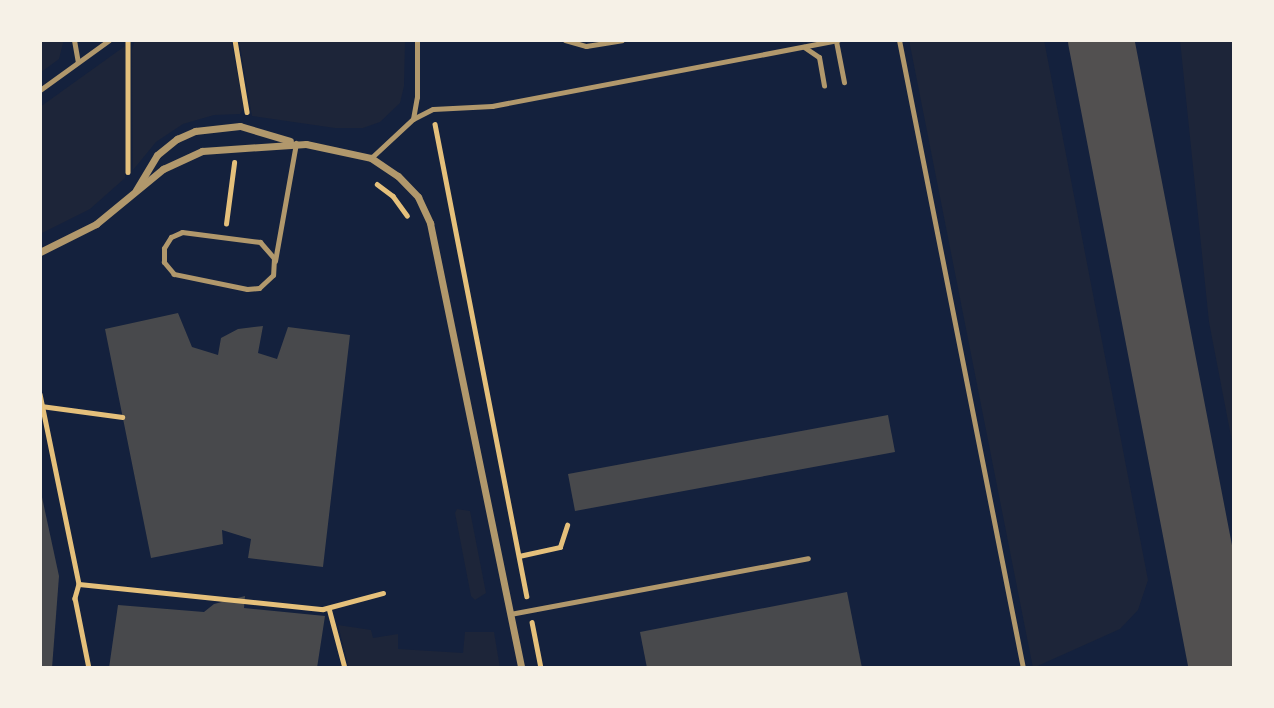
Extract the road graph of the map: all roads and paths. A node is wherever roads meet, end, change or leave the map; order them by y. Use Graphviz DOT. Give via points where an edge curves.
graph roads {
  1 [pos="74,40"];
  2 [pos="109,40"];
  3 [pos="128,40"];
  4 [pos="235,40"];
  5 [pos="416,40"];
  6 [pos="565,40"];
  7 [pos="622,40"];
  8 [pos="899,40"];
  9 [pos="837,41"];
  10 [pos="803,47"];
  11 [pos="78,62"];
  12 [pos="844,82"];
  13 [pos="824,86"];
  14 [pos="40,90"];
  15 [pos="247,109"];
  16 [pos="433,109"];
  17 [pos="413,119"];
  18 [pos="296,143"];
  19 [pos="371,158"];
  20 [pos="234,159"];
  21 [pos="372,179"];
  22 [pos="128,198"];
  23 [pos="409,217"];
  24 [pos="224,237"];
  25 [pos="40,251"];
  26 [pos="275,263"];
  27 [pos="40,394"];
  28 [pos="41,406"];
  29 [pos="122,417"];
  30 [pos="567,525"];
  31 [pos="519,556"];
  32 [pos="808,558"];
  33 [pos="79,584"];
  34 [pos="383,593"];
  35 [pos="329,608"];
  36 [pos="529,610"];
  37 [pos="510,614"];
  38 [pos="89,668"];
  39 [pos="345,668"];
  40 [pos="521,668"];
  41 [pos="541,668"];
  42 [pos="1023,668"];
  1 -- 11 [label="lane"];
  2 -- 11 [label="lane"];
  3 -- 22 [label="path"];
  4 -- 15 [label="path"];
  5 -- 17 [label="lane"];
  6 -- 7 [label="lane" via="586,46"];
  8 -- 42 [label="lane"];
  9 -- 10 [label="lane"];
  9 -- 12 [label="lane"];
  10 -- 13 [label="lane" via="819,57"];
  10 -- 16 [label="lane" via="509,103"];
  11 -- 14 [label="lane"];
  16 -- 17 [label="lane"];
  16 -- 31 [label="path"];
  17 -- 19 [label="lane"];
  18 -- 19 [label="street"];
  18 -- 22 [label="street" via="202,151 163,169"];
  18 -- 22 [label="street" via="240,126 195,131 157,155"];
  18 -- 26 [label="lane"];
  19 -- 37 [label="street" via="418,197 430,223"];
  20 -- 24 [label="path"];
  21 -- 23 [label="path"];
  22 -- 25 [label="street" via="96,224"];
  24 -- 26 [label="lane" via="260,242 271,251"];
  24 -- 26 [label="lane" via="176,234 164,248 165,265 180,277 252,289 271,279"];
  27 -- 28 [label="path"];
  28 -- 29 [label="path"];
  28 -- 33 [label="path"];
  30 -- 31 [label="path" via="560,547"];
  31 -- 36 [label="path"];
  32 -- 36 [label="lane"];
  33 -- 35 [label="path"];
  33 -- 38 [label="path" via="75,598"];
  34 -- 35 [label="path"];
  35 -- 39 [label="path"];
  36 -- 37 [label="lane"];
  36 -- 41 [label="path"];
  37 -- 40 [label="street"];
}
